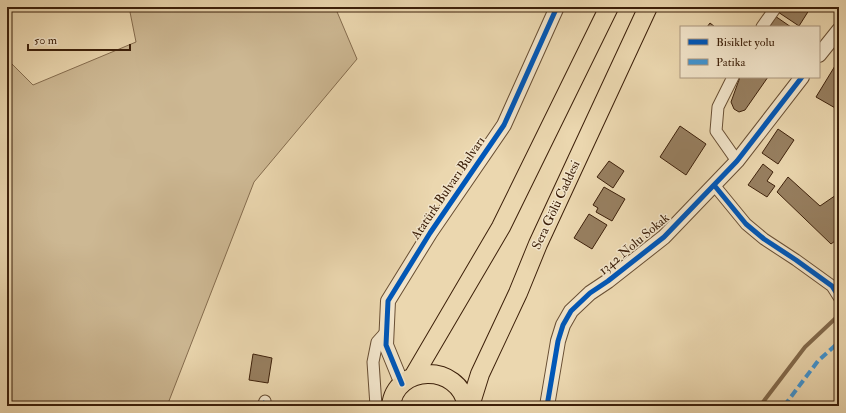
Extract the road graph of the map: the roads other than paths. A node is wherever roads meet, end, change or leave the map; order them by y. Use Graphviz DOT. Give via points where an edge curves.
graph roads {
  1 [pos="557,7"];
  2 [pos="609,7"];
  3 [pos="648,7"];
  4 [pos="776,7"];
  5 [pos="763,26"];
  6 [pos="839,30"];
  7 [pos="820,54"];
  8 [pos="732,78"];
  9 [pos="801,78"];
  10 [pos="737,161"];
  11 [pos="714,184"];
  12 [pos="838,296"];
  13 [pos="386,332"];
  14 [pos="408,380"];
  15 [pos="376,406"];
  16 [pos="391,406"];
  17 [pos="468,406"];
  18 [pos="547,406"];
  1 -- 13 [label="street, Atatürk Bulvarı Bulvarı" via="504,125 430,233 388,301"];
  2 -- 14 [label="main road" via="501,227"];
  3 -- 17 [label="main road, Sera Gölü Caddesi" via="538,244"];
  4 -- 5 [label="street"];
  6 -- 7 [label="street"];
  8 -- 10 [label="street" via="718,108 716,131"];
  9 -- 10 [label="street, 1342 Nolu Sokak"];
  10 -- 11 [label="street, 1342 Nolu Sokak"];
  11 -- 12 [label="street" via="746,224 832,286"];
  11 -- 18 [label="street, 1342 Nolu Sokak" via="664,237 608,282 590,293 571,311 563,324 558,341"];
  13 -- 14 [label="street, Atatürk Bulvarı Bulvarı" via="386,345"];
  13 -- 15 [label="street" via="377,342 373,362"];
  14 -- 16 [label="main road" via="394,394"];
  14 -- 17 [label="main road, Sera Gölü Caddesi" via="426,374 438,374 459,388"];
}
